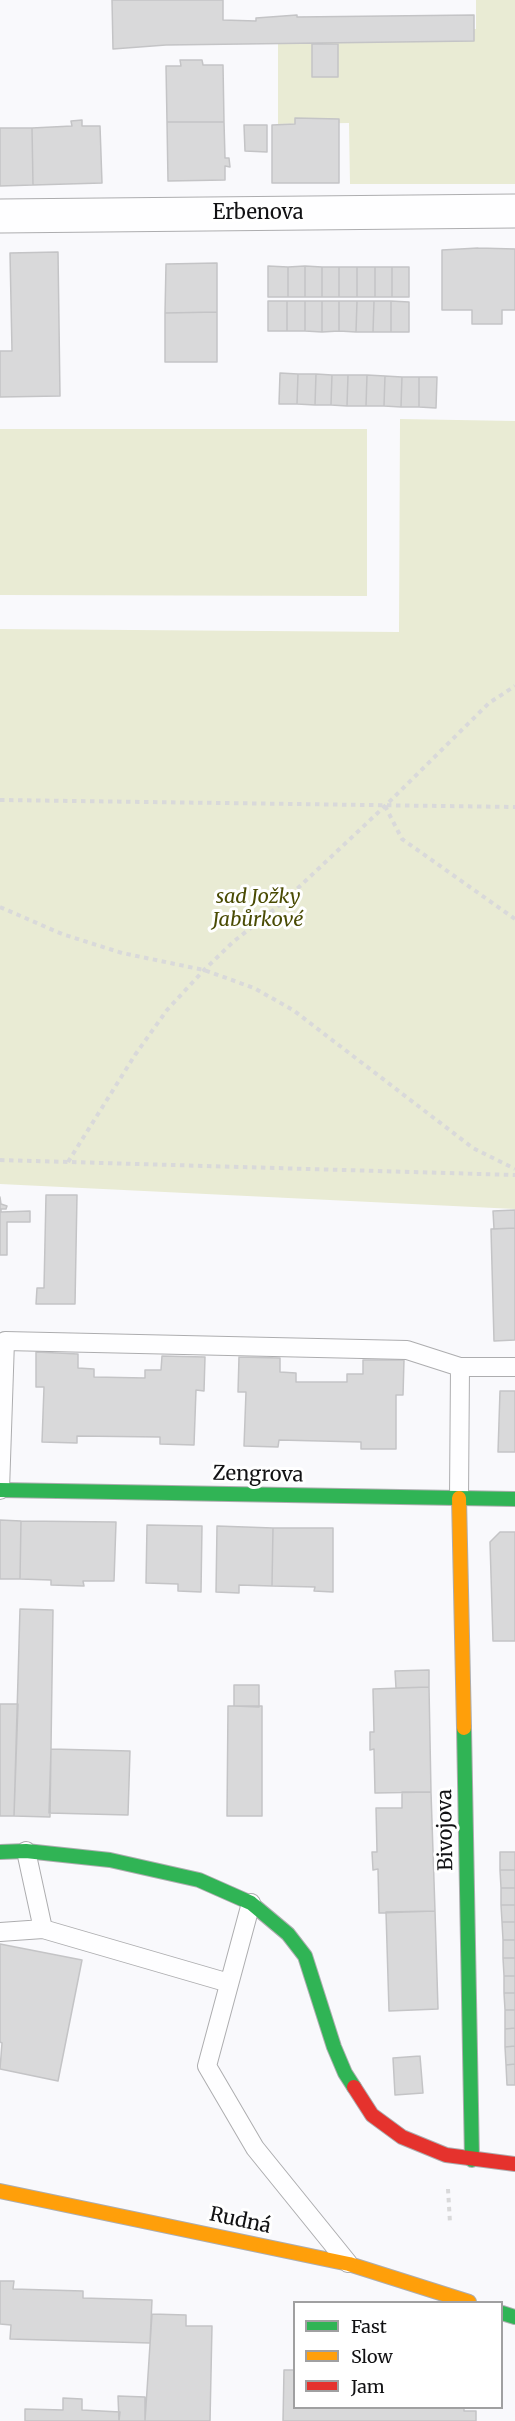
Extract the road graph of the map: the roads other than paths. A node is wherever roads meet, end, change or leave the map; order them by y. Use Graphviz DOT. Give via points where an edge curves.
graph roads {
  1 [pos="515,212"];
  2 [pos="0,216"];
  3 [pos="460,1367"];
  4 [pos="515,1367"];
  5 [pos="0,1490"];
  6 [pos="459,1498"];
  7 [pos="515,1499"];
  8 [pos="26,1851"];
  9 [pos="0,1852"];
  10 [pos="251,1903"];
  11 [pos="43,1929"];
  12 [pos="0,1932"];
  13 [pos="229,1983"];
  14 [pos="472,2160"];
  15 [pos="515,2164"];
  16 [pos="0,2191"];
  17 [pos="349,2264"];
  18 [pos="466,2301"];
  1 -- 2 [label="street, Erbenova"];
  3 -- 4 [label="lane"];
  3 -- 5 [label="lane" via="407,1350 5,1341"];
  3 -- 6 [label="lane"];
  5 -- 6 [label="street, Zengrova"];
  6 -- 7 [label="street, Zengrova"];
  6 -- 14 [label="street, Bivojova"];
  8 -- 9 [label="street"];
  8 -- 10 [label="street" via="110,1860 170,1873 199,1880"];
  8 -- 11 [label="lane"];
  10 -- 13 [label="lane"];
  10 -- 14 [label="street" via="288,1934 305,1956 341,2064 372,2115 402,2137 446,2155"];
  11 -- 12 [label="lane"];
  11 -- 13 [label="lane"];
  13 -- 17 [label="lane" via="207,2066 255,2148"];
  14 -- 15 [label="street"];
  16 -- 17 [label="street, Rudná"];
  17 -- 18 [label="street, Rudná"];
}
